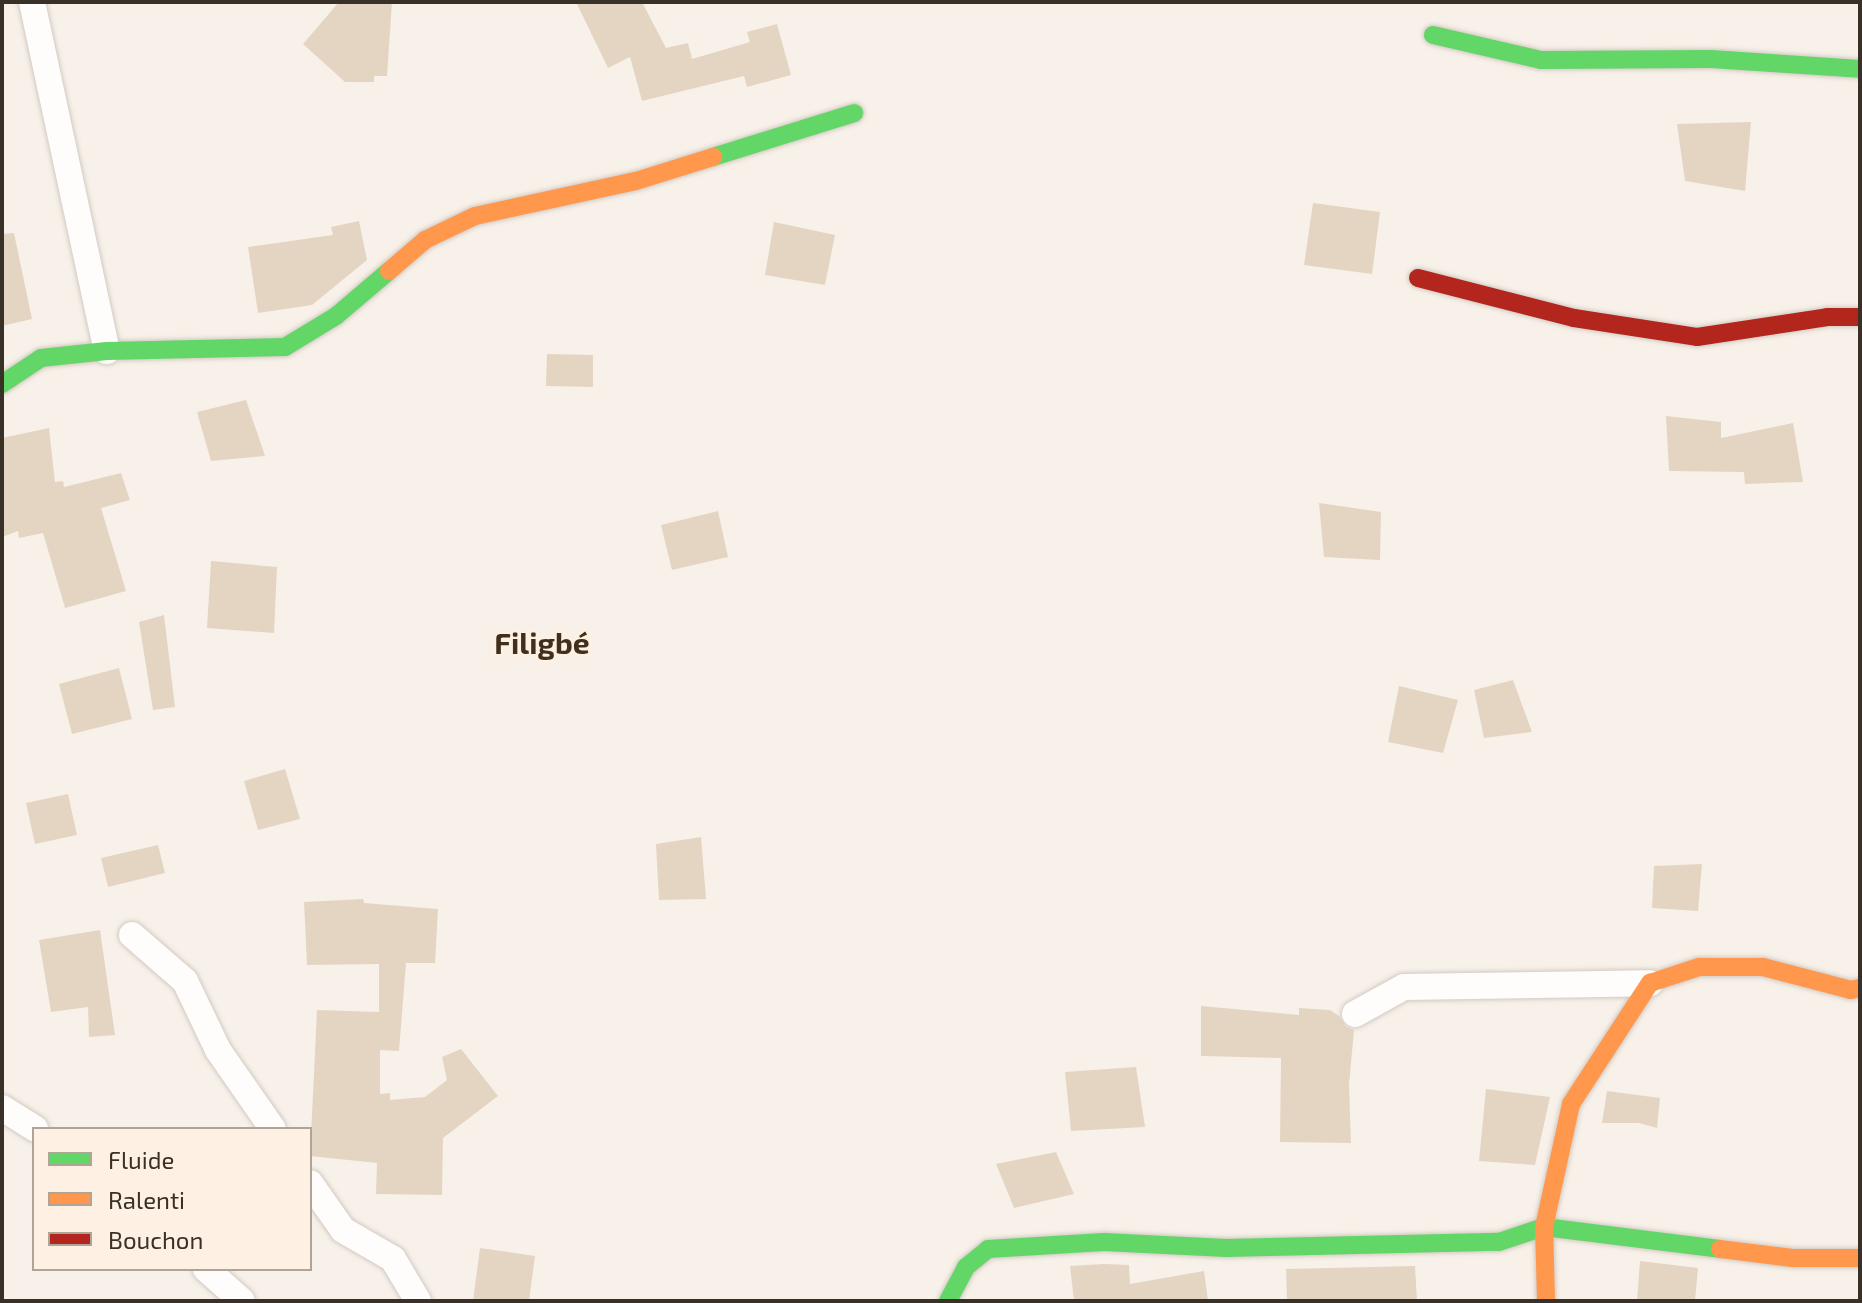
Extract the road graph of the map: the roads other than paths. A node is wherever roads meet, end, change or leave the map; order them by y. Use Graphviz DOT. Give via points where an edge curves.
graph roads {
  1 [pos="32,2"];
  2 [pos="1433,35"];
  3 [pos="1860,69"];
  4 [pos="854,113"];
  5 [pos="1418,278"];
  6 [pos="1860,317"];
  7 [pos="107,351"];
  8 [pos="2,384"];
  9 [pos="132,935"];
  10 [pos="1650,983"];
  11 [pos="1860,988"];
  12 [pos="1355,1014"];
  13 [pos="2,1108"];
  14 [pos="32,1127"];
  15 [pos="272,1127"];
  16 [pos="312,1186"];
  17 [pos="1544,1227"];
  18 [pos="1860,1258"];
  19 [pos="208,1271"];
  20 [pos="242,1301"];
  21 [pos="418,1301"];
  22 [pos="948,1301"];
  23 [pos="1546,1301"];
  1 -- 7 [label="street"];
  2 -- 3 [label="street" via="1541,60 1711,59"];
  4 -- 7 [label="street" via="636,181 475,216 425,240 336,316 285,347"];
  5 -- 6 [label="street" via="1574,318 1697,337 1827,317"];
  7 -- 8 [label="street" via="41,358"];
  9 -- 15 [label="street" via="185,981 218,1050"];
  10 -- 11 [label="street" via="1699,967 1763,967"];
  10 -- 12 [label="street" via="1404,987"];
  10 -- 17 [label="street" via="1571,1104"];
  13 -- 14 [label="street"];
  16 -- 21 [label="street" via="343,1230 393,1259"];
  17 -- 18 [label="street" via="1792,1258"];
  17 -- 22 [label="street" via="1499,1242 1226,1248 1104,1242 988,1249 966,1267"];
  17 -- 23 [label="street"];
  19 -- 20 [label="street"];
}
